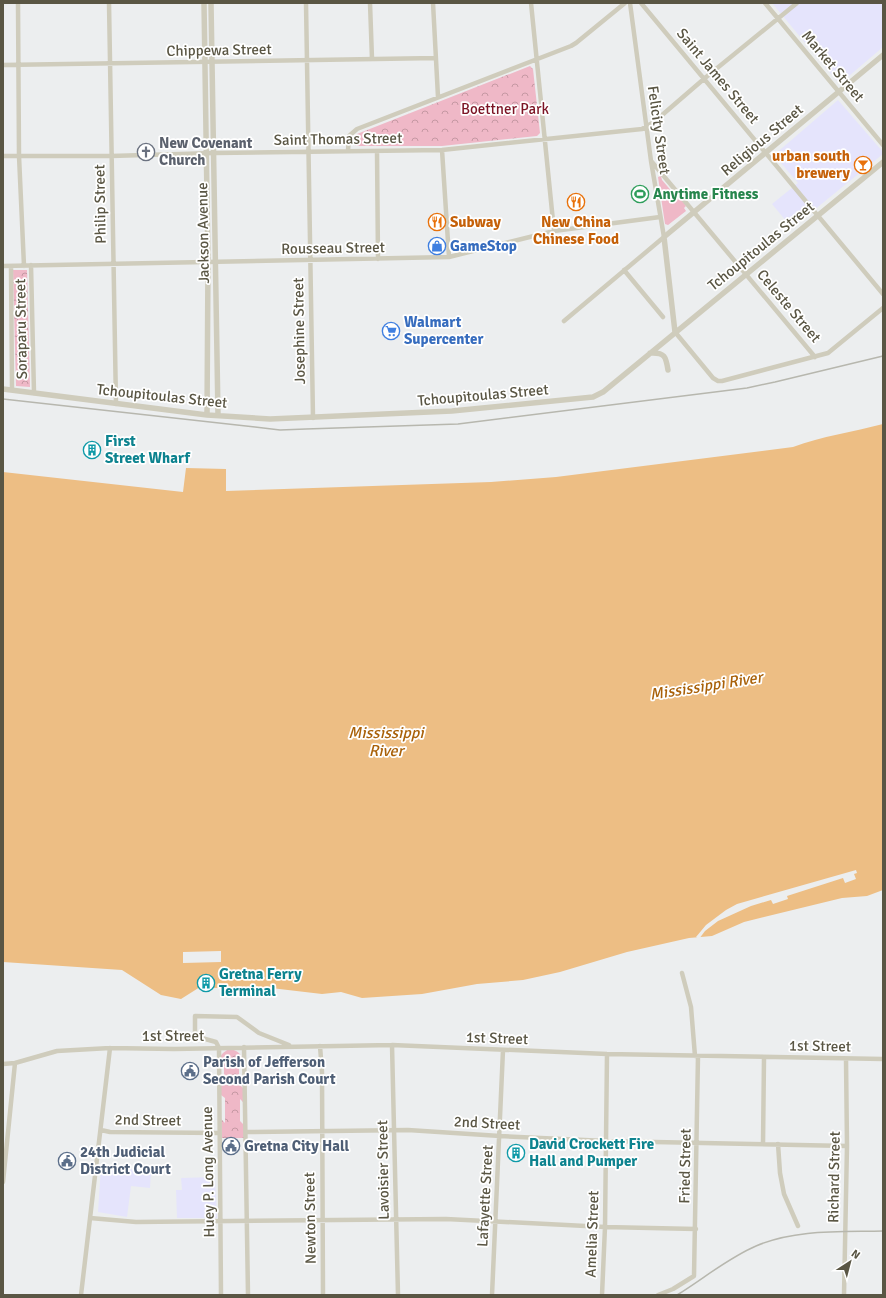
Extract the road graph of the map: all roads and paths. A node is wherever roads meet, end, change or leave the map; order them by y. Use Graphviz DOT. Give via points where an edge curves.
graph roads {
  1 [pos="18,3"];
  2 [pos="109,3"];
  3 [pos="204,3"];
  4 [pos="211,3"];
  5 [pos="306,3"];
  6 [pos="370,3"];
  7 [pos="433,3"];
  8 [pos="531,3"];
  9 [pos="625,3"];
  10 [pos="630,3"];
  11 [pos="641,3"];
  12 [pos="765,3"];
  13 [pos="797,3"];
  14 [pos="778,19"];
  15 [pos="883,55"];
  16 [pos="436,58"];
  17 [pos="372,59"];
  18 [pos="537,60"];
  19 [pos="307,61"];
  20 [pos="205,62"];
  21 [pos="212,62"];
  22 [pos="110,63"];
  23 [pos="3,65"];
  24 [pos="18,65"];
  25 [pos="705,78"];
  26 [pos="839,92"];
  27 [pos="438,97"];
  28 [pos="647,127"];
  29 [pos="545,140"];
  30 [pos="883,145"];
  31 [pos="442,150"];
  32 [pos="348,151"];
  33 [pos="377,151"];
  34 [pos="309,152"];
  35 [pos="766,152"];
  36 [pos="214,153"];
  37 [pos="207,154"];
  38 [pos="3,156"];
  39 [pos="19,156"];
  40 [pos="111,156"];
  41 [pos="651,161"];
  42 [pos="883,162"];
  43 [pos="694,211"];
  44 [pos="818,215"];
  45 [pos="660,217"];
  46 [pos="554,231"];
  47 [pos="664,237"];
  48 [pos="449,257"];
  49 [pos="378,259"];
  50 [pos="310,260"];
  51 [pos="208,262"];
  52 [pos="216,262"];
  53 [pos="113,264"];
  54 [pos="32,265"];
  55 [pos="3,266"];
  56 [pos="11,266"];
  57 [pos="24,266"];
  58 [pos="624,270"];
  59 [pos="746,273"];
  60 [pos="883,294"];
  61 [pos="883,308"];
  62 [pos="663,316"];
  63 [pos="564,321"];
  64 [pos="675,332"];
  65 [pos="650,353"];
  66 [pos="815,357"];
  67 [pos="668,370"];
  68 [pos="3,389"];
  69 [pos="12,390"];
  70 [pos="34,393"];
  71 [pos="116,404"];
  72 [pos="207,414"];
  73 [pos="218,415"];
  74 [pos="313,418"];
  75 [pos="682,972"];
  76 [pos="392,1045"];
  77 [pos="293,1046"];
  78 [pos="320,1046"];
  79 [pos="244,1047"];
  80 [pos="110,1048"];
  81 [pos="219,1048"];
  82 [pos="503,1050"];
  83 [pos="607,1054"];
  84 [pos="696,1056"];
  85 [pos="764,1058"];
  86 [pos="846,1059"];
  87 [pos="883,1059"];
  88 [pos="15,1063"];
  89 [pos="3,1064"];
  90 [pos="101,1130"];
  91 [pos="394,1130"];
  92 [pos="322,1131"];
  93 [pos="246,1132"];
  94 [pos="219,1133"];
  95 [pos="500,1136"];
  96 [pos="606,1141"];
  97 [pos="698,1143"];
  98 [pos="763,1144"];
  99 [pos="778,1144"];
  100 [pos="847,1146"];
  101 [pos="3,1182"];
  102 [pos="90,1218"];
  103 [pos="396,1219"];
  104 [pos="247,1220"];
  105 [pos="322,1220"];
  106 [pos="221,1221"];
  107 [pos="496,1222"];
  108 [pos="605,1226"];
  109 [pos="798,1226"];
  110 [pos="696,1229"];
  111 [pos="81,1295"];
  112 [pos="221,1295"];
  113 [pos="248,1295"];
  114 [pos="323,1295"];
  115 [pos="398,1295"];
  116 [pos="492,1295"];
  117 [pos="602,1295"];
  118 [pos="658,1295"];
  119 [pos="844,1295"];
  1 -- 24 [label="street, Soraparu Street"];
  2 -- 22 [label="street, Philip Street"];
  3 -- 20 [label="street, Jackson Avenue"];
  4 -- 21 [label="street, Jackson Avenue"];
  5 -- 19 [label="street, Josephine Street"];
  6 -- 17 [label="street"];
  7 -- 16 [label="street"];
  8 -- 18 [label="street"];
  9 -- 18 [label="street" via="576,43"];
  10 -- 28 [label="street, Felicity Street"];
  11 -- 25 [label="street, Saint James Street"];
  12 -- 14 [label="street, Market Street"];
  13 -- 14 [label="street"];
  14 -- 25 [label="street"];
  14 -- 26 [label="street, Market Street"];
  15 -- 26 [label="street, Religious Street"];
  16 -- 17 [label="street, Chippewa Street"];
  16 -- 27 [label="street"];
  17 -- 19 [label="street, Chippewa Street"];
  18 -- 27 [label="street"];
  18 -- 29 [label="street"];
  19 -- 21 [label="street, Chippewa Street"];
  19 -- 34 [label="street, Josephine Street"];
  20 -- 21 [label="street, Chippewa Street"];
  20 -- 22 [label="street, Chippewa Street"];
  20 -- 37 [label="street, Jackson Avenue"];
  21 -- 36 [label="street, Jackson Avenue"];
  22 -- 24 [label="street, Chippewa Street"];
  22 -- 40 [label="street, Philip Street"];
  23 -- 24 [label="street, Chippewa Street"];
  24 -- 39 [label="street, Soraparu Street"];
  25 -- 28 [label="street"];
  25 -- 35 [label="street, Saint James Street"];
  26 -- 30 [label="street, Market Street"];
  26 -- 35 [label="street, Religious Street"];
  27 -- 32 [label="street" via="352,132 348,139"];
  28 -- 29 [label="street, Saint Thomas Street" via="642,130"];
  28 -- 41 [label="street, Felicity Street"];
  29 -- 31 [label="street, Saint Thomas Street"];
  29 -- 46 [label="street"];
  31 -- 33 [label="street, Saint Thomas Street"];
  31 -- 48 [label="street"];
  32 -- 33 [label="street, Saint Thomas Street"];
  32 -- 34 [label="street, Saint Thomas Street"];
  33 -- 49 [label="street"];
  34 -- 36 [label="street, Saint Thomas Street"];
  34 -- 50 [label="street, Josephine Street"];
  35 -- 43 [label="street, Religious Street"];
  35 -- 44 [label="street, Saint James Street"];
  36 -- 37 [label="street, Saint Thomas Street"];
  36 -- 52 [label="street, Jackson Avenue"];
  37 -- 40 [label="street, Saint Thomas Street"];
  37 -- 51 [label="street, Jackson Avenue"];
  38 -- 39 [label="street, Saint Thomas Street"];
  39 -- 40 [label="street, Saint Thomas Street"];
  39 -- 57 [label="street, Soraparu Street"];
  40 -- 53 [label="street, Philip Street"];
  41 -- 43 [label="street, Celeste Street"];
  41 -- 45 [label="street, Felicity Street"];
  42 -- 44 [label="street, Tchoupitoulas Street"];
  43 -- 47 [label="street, Religious Street"];
  43 -- 59 [label="street, Celeste Street"];
  44 -- 59 [label="street, Tchoupitoulas Street"];
  44 -- 60 [label="street, Saint James Street"];
  45 -- 46 [label="street, Rousseau Street"];
  45 -- 47 [label="street, Felicity Street"];
  46 -- 48 [label="street, Rousseau Street"];
  47 -- 58 [label="street, Religious Street"];
  47 -- 64 [label="street, Felicity Street"];
  48 -- 49 [label="street, Rousseau Street"];
  49 -- 50 [label="street, Rousseau Street"];
  50 -- 52 [label="street, Rousseau Street"];
  50 -- 74 [label="street, Josephine Street"];
  51 -- 52 [label="street, Rousseau Street"];
  51 -- 53 [label="street, Rousseau Street"];
  51 -- 72 [label="street, Jackson Avenue"];
  52 -- 73 [label="street, Jackson Avenue"];
  53 -- 54 [label="street, Rousseau Street"];
  53 -- 71 [label="street, Philip Street"];
  54 -- 57 [label="street, Rousseau Street"];
  54 -- 70 [label="street, Soraparu Street"];
  55 -- 56 [label="street, Rousseau Street"];
  56 -- 57 [label="street, Rousseau Street"];
  56 -- 69 [label="street, Soraparu Street"];
  58 -- 62 [label="street"];
  58 -- 63 [label="street, Religious Street"];
  59 -- 64 [label="street, Tchoupitoulas Street"];
  59 -- 66 [label="street, Celeste Street"];
  61 -- 66 [label="street" via="828,353"];
  64 -- 65 [label="street, Tchoupitoulas Street"];
  64 -- 66 [label="street" via="718,381"];
  65 -- 67 [label="street" via="662,354"];
  65 -- 74 [label="street, Tchoupitoulas Street" via="603,392 592,397 452,412"];
  68 -- 69 [label="street, Tchoupitoulas Street"];
  69 -- 70 [label="street, Tchoupitoulas Street"];
  70 -- 71 [label="street, Tchoupitoulas Street"];
  71 -- 72 [label="street, Tchoupitoulas Street"];
  72 -- 73 [label="street, Tchoupitoulas Street"];
  73 -- 74 [label="street, Tchoupitoulas Street" via="270,419"];
  75 -- 84 [label="street, Fried Street" via="691,1007"];
  76 -- 78 [label="street, 1st Street"];
  76 -- 82 [label="street, 1st Street"];
  76 -- 91 [label="street, Lavoisier Street"];
  77 -- 78 [label="street, 1st Street"];
  77 -- 79 [label="street, 1st Street"];
  77 -- 81 [label="street" via="259,1033 237,1017 195,1016 195,1034 216,1042"];
  78 -- 92 [label="street, Newton Street"];
  79 -- 81 [label="street, 1st Street"];
  79 -- 93 [label="street"];
  80 -- 81 [label="street, 1st Street"];
  80 -- 88 [label="street, 1st Street" via="57,1051"];
  80 -- 90 [label="street"];
  81 -- 94 [label="street, Huey P. Long Avenue"];
  82 -- 83 [label="street, 1st Street"];
  82 -- 95 [label="street, Lafayette Street"];
  83 -- 84 [label="street, 1st Street"];
  83 -- 96 [label="street, Amelia Street"];
  84 -- 85 [label="street, 1st Street"];
  84 -- 97 [label="street, Fried Street"];
  85 -- 86 [label="street, 1st Street"];
  85 -- 98 [label="street"];
  86 -- 87 [label="street, 1st Street"];
  86 -- 100 [label="street, Richard Street"];
  88 -- 89 [label="street, 1st Street"];
  88 -- 101 [label="street"];
  90 -- 94 [label="street, 2nd Street"];
  90 -- 102 [label="street"];
  91 -- 92 [label="street, 2nd Street"];
  91 -- 95 [label="street, 2nd Street"];
  91 -- 103 [label="street, Lavoisier Street"];
  92 -- 93 [label="street, 2nd Street"];
  92 -- 105 [label="street, Newton Street"];
  93 -- 104 [label="street"];
  94 -- 106 [label="street, Huey P. Long Avenue"];
  95 -- 96 [label="street, 2nd Street"];
  95 -- 107 [label="street, Lafayette Street"];
  96 -- 97 [label="street, 2nd Street"];
  96 -- 108 [label="street, Amelia Street"];
  97 -- 98 [label="street, 2nd Street"];
  97 -- 110 [label="street, Fried Street"];
  98 -- 99 [label="street, 2nd Street"];
  99 -- 100 [label="street, 2nd Street"];
  99 -- 109 [label="street" via="784,1194"];
  100 -- 119 [label="street, Richard Street"];
  102 -- 106 [label="street" via="136,1222"];
  102 -- 111 [label="street"];
  103 -- 105 [label="street"];
  103 -- 107 [label="street"];
  103 -- 115 [label="street, Lavoisier Street"];
  104 -- 105 [label="street"];
  104 -- 106 [label="street"];
  104 -- 113 [label="street"];
  105 -- 114 [label="street, Newton Street"];
  106 -- 112 [label="street, Huey P. Long Avenue"];
  107 -- 108 [label="street"];
  107 -- 116 [label="street, Lafayette Street"];
  108 -- 110 [label="street"];
  108 -- 117 [label="street, Amelia Street"];
  110 -- 118 [label="street, Fried Street" via="694,1276"];
}
